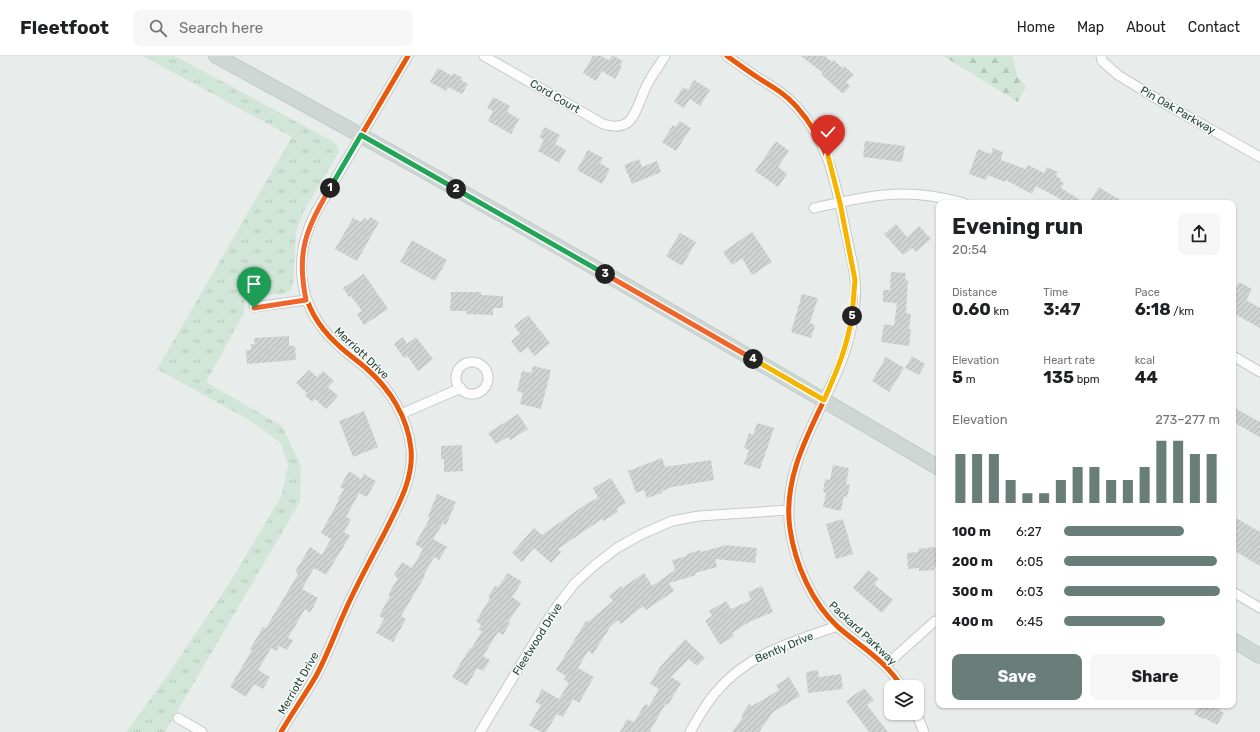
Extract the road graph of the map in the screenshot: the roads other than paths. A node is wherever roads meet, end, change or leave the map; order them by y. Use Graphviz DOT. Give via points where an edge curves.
graph roads {
  1 [pos="216,56"];
  2 [pos="408,56"];
  3 [pos="484,56"];
  4 [pos="665,56"];
  5 [pos="727,56"];
  6 [pos="1101,56"];
  7 [pos="361,135"];
  8 [pos="1260,157"];
  9 [pos="952,200"];
  10 [pos="840,203"];
  11 [pos="814,208"];
  12 [pos="306,300"];
  13 [pos="254,308"];
  14 [pos="1236,358"];
  15 [pos="1260,372"];
  16 [pos="461,388"];
  17 [pos="824,400"];
  18 [pos="401,414"];
  19 [pos="936,466"];
  20 [pos="789,510"];
  21 [pos="1236,594"];
  22 [pos="1260,608"];
  23 [pos="935,621"];
  24 [pos="838,626"];
  25 [pos="1236,642"];
  26 [pos="1260,656"];
  27 [pos="886,665"];
  28 [pos="897,680"];
  29 [pos="178,718"];
  30 [pos="919,720"];
  31 [pos="202,732"];
  32 [pos="281,732"];
  33 [pos="480,732"];
  34 [pos="690,732"];
  35 [pos="924,732"];
  1 -- 7 [label="main road"];
  2 -- 7 [label="street, Merriott Drive"];
  3 -- 4 [label="street, Cord Court" via="603,124 614,126 621,126 632,118 640,96"];
  5 -- 10 [label="street, Packard Parkway" via="787,97 804,116 816,132 828,156"];
  6 -- 8 [label="street, Pin Oak Parkway" via="1102,61 1118,75"];
  7 -- 12 [label="street, Merriott Drive" via="307,231 301,265"];
  7 -- 17 [label="main road"];
  9 -- 10 [label="street" via="923,195 885,194"];
  10 -- 11 [label="street"];
  10 -- 17 [label="street, Packard Parkway" via="855,280 854,308 842,359"];
  12 -- 13 [label="street"];
  12 -- 18 [label="street, Merriott Drive" via="326,333 381,383"];
  14 -- 15 [label="street"];
  16 -- 18 [label="street"];
  17 -- 19 [label="main road"];
  17 -- 20 [label="street, Packard Parkway" via="796,463"];
  18 -- 32 [label="street, Merriott Drive" via="411,448 412,464 409,478 396,510 351,597 317,675"];
  20 -- 24 [label="street, Packard Parkway" via="790,530 808,585 820,607"];
  20 -- 33 [label="street, Fleetwood Drive" via="699,516 672,521 617,548 574,584 552,613"];
  21 -- 22 [label="street"];
  23 -- 27 [label="street"];
  24 -- 27 [label="street, Packard Parkway"];
  24 -- 34 [label="street, Bently Drive" via="790,642 750,661 718,690"];
  25 -- 26 [label="main road"];
  27 -- 28 [label="street, Packard Parkway"];
  29 -- 31 [label="street"];
  30 -- 35 [label="street"];
}
